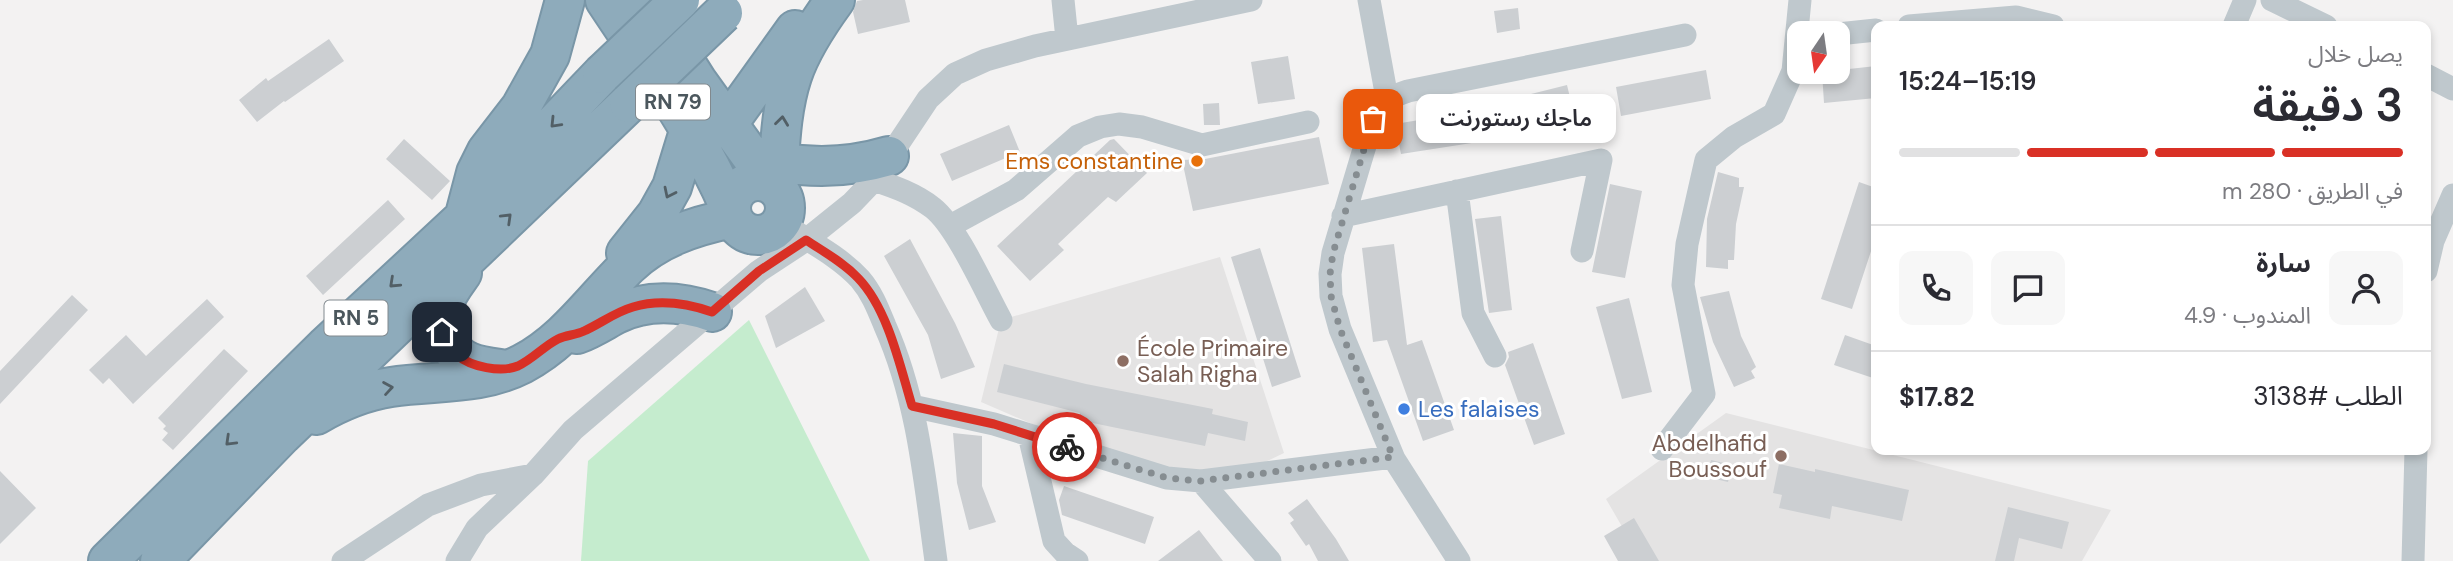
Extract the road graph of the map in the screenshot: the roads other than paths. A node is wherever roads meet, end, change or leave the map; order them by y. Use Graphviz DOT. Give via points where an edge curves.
graph roads {
  1 [pos="565,0"];
  2 [pos="605,0"];
  3 [pos="646,0"];
  4 [pos="680,0"];
  5 [pos="816,0"];
  6 [pos="835,0"];
  7 [pos="1063,0"];
  8 [pos="1251,0"];
  9 [pos="1369,0"];
  10 [pos="1800,0"];
  11 [pos="2245,0"];
  12 [pos="2272,0"];
  13 [pos="730,7"];
  14 [pos="1799,21"];
  15 [pos="1968,21"];
  16 [pos="2032,21"];
  17 [pos="2236,21"];
  18 [pos="2316,21"];
  19 [pos="1871,31"];
  20 [pos="1850,33"];
  21 [pos="1685,35"];
  22 [pos="1067,39"];
  23 [pos="2431,78"];
  24 [pos="1787,84"];
  25 [pos="2453,89"];
  26 [pos="1387,98"];
  27 [pos="1308,122"];
  28 [pos="727,125"];
  29 [pos="690,128"];
  30 [pos="881,168"];
  31 [pos="1457,191"];
  32 [pos="2453,195"];
  33 [pos="783,200"];
  34 [pos="732,214"];
  35 [pos="1343,216"];
  36 [pos="950,226"];
  37 [pos="472,231"];
  38 [pos="2431,234"];
  39 [pos="1582,251"];
  40 [pos="612,283"];
  41 [pos="712,312"];
  42 [pos="1001,320"];
  43 [pos="558,339"];
  44 [pos="1496,356"];
  45 [pos="507,370"];
  46 [pos="912,406"];
  47 [pos="282,435"];
  48 [pos="1029,435"];
  49 [pos="1662,449"];
  50 [pos="2416,455"];
  51 [pos="1393,457"];
  52 [pos="533,475"];
  53 [pos="1200,481"];
  54 [pos="108,561"];
  55 [pos="160,561"];
  56 [pos="343,561"];
  57 [pos="457,561"];
  58 [pos="936,561"];
  59 [pos="1077,561"];
  60 [pos="1270,561"];
  61 [pos="1459,561"];
  62 [pos="2413,561"];
  1 -- 37 [label="highway" via="550,55 522,107 487,151 476,173"];
  2 -- 29 [label="highway, RN 79"];
  3 -- 28 [label="highway, RN 79"];
  4 -- 37 [label="highway, RN 5, one-way, bridge" via="603,74"];
  5 -- 28 [label="highway"];
  33 -- 6 [label="highway, one-way" via="784,107 793,74"];
  7 -- 22 [label="street"];
  8 -- 22 [label="street"];
  9 -- 26 [label="street"];
  10 -- 14 [label="street"];
  11 -- 17 [label="street"];
  12 -- 18 [label="street"];
  37 -- 13 [label="highway, RN 5, one-way, bridge" via="629,103"];
  15 -- 16 [label="street" via="2016,17"];
  19 -- 20 [label="street"];
  21 -- 26 [label="street"];
  22 -- 30 [label="street" via="986,60 955,74 928,99"];
  23 -- 25 [label="street"];
  24 -- 49 [label="street" via="1774,114 1706,160 1682,285 1704,394"];
  26 -- 35 [label="street" via="1373,119"];
  27 -- 36 [label="street" via="1202,145 1142,127 1100,127 1078,136 1016,190"];
  28 -- 33 [label="highway, RN 79"];
  29 -- 34 [label="highway, RN 79"];
  29 -- 40 [label="highway, one-way" via="672,187 620,262"];
  30 -- 33 [label="highway" via="868,162 823,167"];
  30 -- 33 [label="street" via="852,202"];
  30 -- 36 [label="street"];
  31 -- 35 [label="street"];
  31 -- 39 [label="street" via="1601,160"];
  31 -- 44 [label="street" via="1473,313"];
  32 -- 38 [label="street"];
  33 -- 34 [label="highway" via="755,182 740,188"];
  33 -- 41 [label="street" via="759,271"];
  33 -- 46 [label="street" via="873,297"];
  34 -- 40 [label="highway" via="666,239"];
  35 -- 51 [label="street" via="1330,274 1331,296"];
  36 -- 42 [label="street"];
  37 -- 45 [label="highway" via="443,305 442,332 457,355"];
  37 -- 47 [label="highway, RN 5"];
  37 -- 54 [label="highway, RN 5, one-way" via="325,347"];
  40 -- 43 [label="highway"];
  41 -- 43 [label="highway" via="692,305 651,303"];
  41 -- 52 [label="street" via="573,430"];
  43 -- 45 [label="highway"];
  47 -- 45 [label="highway, one-way" via="328,408 371,391 463,382"];
  46 -- 48 [label="street"];
  46 -- 58 [label="street"];
  47 -- 55 [label="highway, RN 5"];
  48 -- 53 [label="street" via="1167,478"];
  48 -- 59 [label="street" via="1054,541"];
  50 -- 62 [label="street"];
  51 -- 53 [label="street"];
  51 -- 61 [label="street"];
  52 -- 56 [label="street" via="481,485 428,505"];
  52 -- 57 [label="street" via="477,528"];
  53 -- 60 [label="street"];
}
